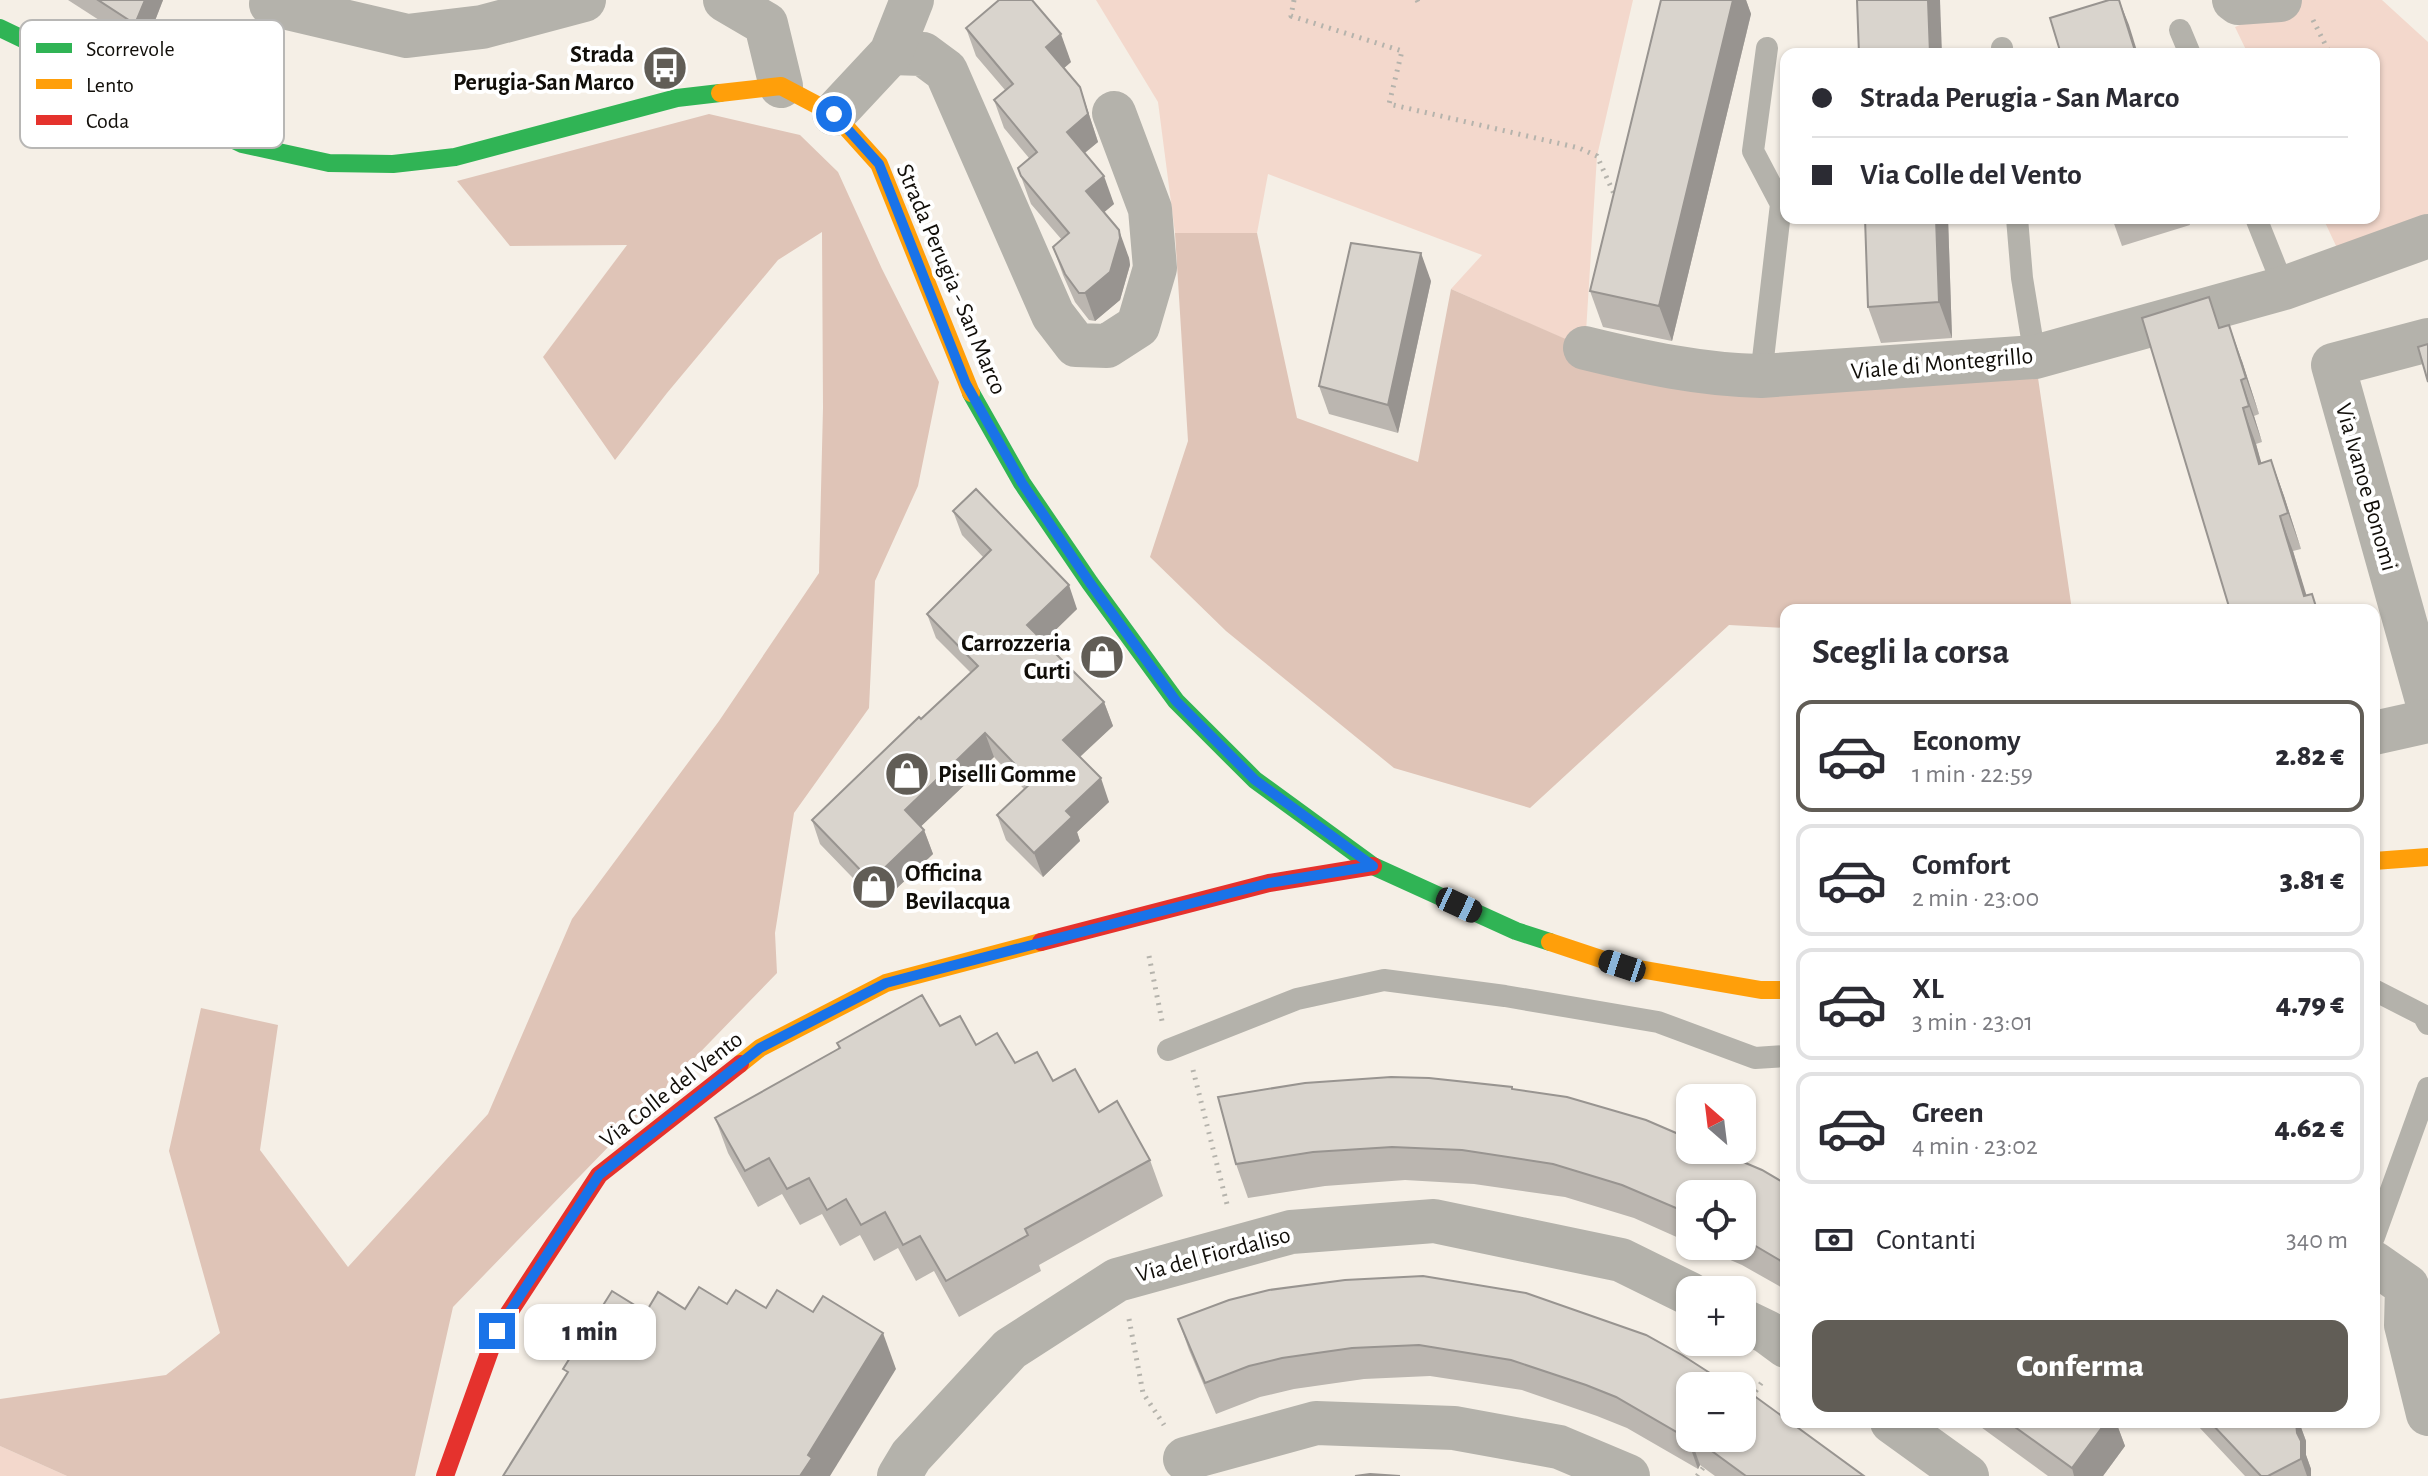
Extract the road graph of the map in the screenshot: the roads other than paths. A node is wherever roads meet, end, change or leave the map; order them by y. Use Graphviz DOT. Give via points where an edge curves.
graph roads {
  1 [pos="584,0"];
  2 [pos="725,0"];
  3 [pos="912,0"];
  4 [pos="2234,0"];
  5 [pos="2280,0"];
  6 [pos="271,4"];
  7 [pos="411,18"];
  8 [pos="0,28"];
  9 [pos="2180,30"];
  10 [pos="20,38"];
  11 [pos="1767,48"];
  12 [pos="2188,48"];
  13 [pos="891,53"];
  14 [pos="781,86"];
  15 [pos="1114,113"];
  16 [pos="834,114"];
  17 [pos="260,148"];
  18 [pos="1780,202"];
  19 [pos="1780,213"];
  20 [pos="2018,224"];
  21 [pos="2258,224"];
  22 [pos="2428,236"];
  23 [pos="2284,288"];
  24 [pos="2428,340"];
  25 [pos="1585,348"];
  26 [pos="2035,357"];
  27 [pos="1761,376"];
  28 [pos="2428,704"];
  29 [pos="2428,721"];
  30 [pos="2380,732"];
  31 [pos="2428,857"];
  32 [pos="2380,861"];
  33 [pos="1373,866"];
  34 [pos="1780,990"];
  35 [pos="2380,993"];
  36 [pos="2428,1024"];
  37 [pos="1168,1050"];
  38 [pos="1780,1056"];
  39 [pos="2428,1088"];
  40 [pos="2380,1220"];
  41 [pos="2403,1284"];
  42 [pos="1676,1287"];
  43 [pos="1756,1327"];
  44 [pos="1780,1342"];
  45 [pos="2428,1414"];
  46 [pos="1900,1428"];
  47 [pos="1185,1459"];
  48 [pos="445,1476"];
  49 [pos="899,1476"];
  50 [pos="1628,1476"];
  51 [pos="1967,1476"];
  1 -- 7 [label="street" via="482,27"];
  2 -- 14 [label="street" via="766,24"];
  3 -- 13 [label="street"];
  4 -- 5 [label="street"];
  6 -- 7 [label="street"];
  8 -- 10 [label="main road"];
  9 -- 12 [label="lane"];
  11 -- 18 [label="lane" via="1753,151"];
  13 -- 15 [label="street" via="923,54 946,71 1053,315 1076,345 1107,346 1138,326 1155,268 1150,209"];
  13 -- 16 [label="street"];
  14 -- 16 [label="main road, Strada Perugia - San Marco"];
  14 -- 17 [label="main road" via="677,98 455,157 393,164 329,163"];
  16 -- 33 [label="main road, Strada Perugia - San Marco" via="879,164 966,384 1022,483 1090,583 1176,701 1255,780"];
  19 -- 27 [label="lane"];
  20 -- 26 [label="lane"];
  21 -- 23 [label="lane"];
  22 -- 23 [label="street, Viale di Montegrillo"];
  23 -- 26 [label="street, Viale di Montegrillo"];
  24 -- 28 [label="street, Via Ivanoe Bonomi" via="2333,365"];
  25 -- 27 [label="street, Viale di Montegrillo" via="1727,375"];
  26 -- 27 [label="street, Viale di Montegrillo"];
  29 -- 30 [label="street"];
  31 -- 32 [label="main road"];
  33 -- 34 [label="main road, Strada Perugia - San Marco" via="1516,931 1622,966"];
  33 -- 48 [label="main road, Via Colle del Vento" via="1269,883 886,983 760,1048 599,1175 497,1331"];
  35 -- 36 [label="lane" via="2423,1015"];
  37 -- 38 [label="lane" via="1297,999 1384,980 1658,1022 1755,1058"];
  39 -- 40 [label="lane"];
  41 -- 45 [label="street" via="2406,1325"];
  42 -- 49 [label="street, Via del Fiordaliso" via="1621,1260 1434,1221 1291,1232 1122,1278 1010,1349 911,1456"];
  43 -- 44 [label="street"];
  46 -- 51 [label="street"];
  47 -- 50 [label="street" via="1316,1423 1438,1427 1559,1447"];
}
